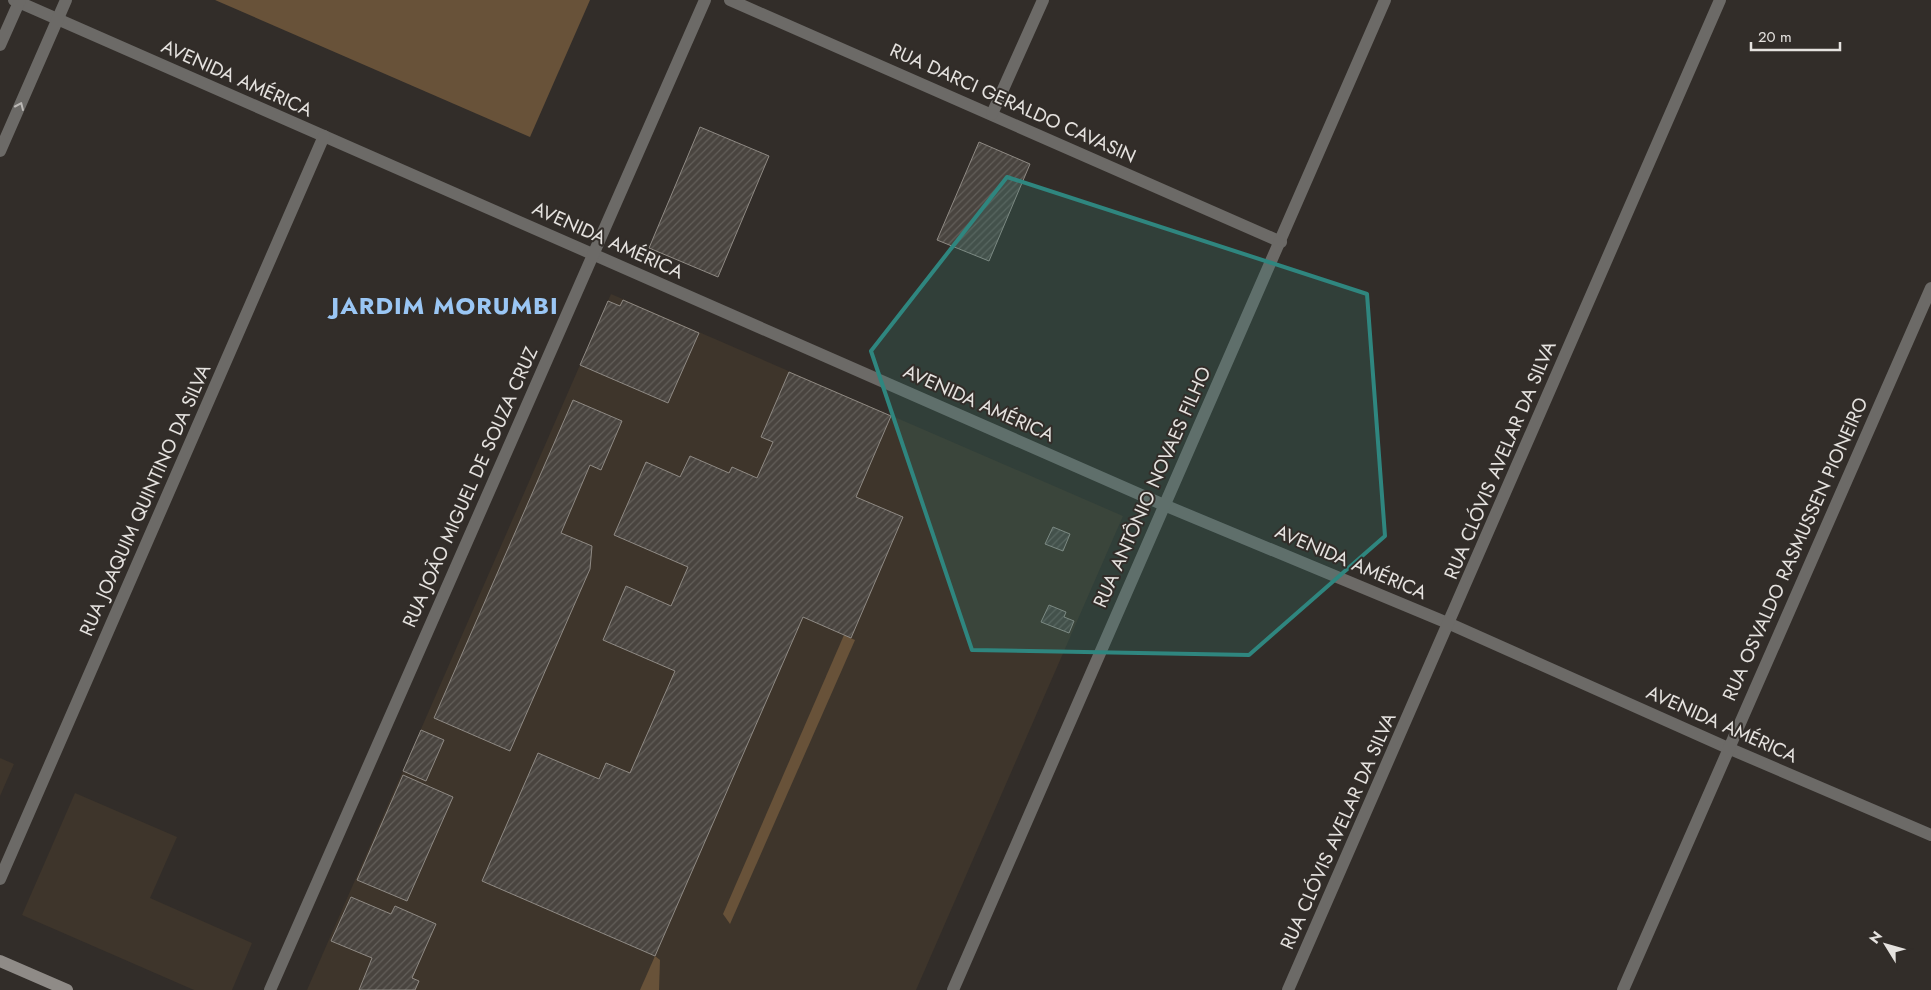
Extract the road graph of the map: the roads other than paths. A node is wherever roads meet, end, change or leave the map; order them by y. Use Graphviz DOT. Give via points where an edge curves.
graph roads {
  1 [pos="66,0"];
  2 [pos="705,0"];
  3 [pos="730,0"];
  4 [pos="1042,0"];
  5 [pos="1385,0"];
  6 [pos="1720,0"];
  7 [pos="18,1"];
  8 [pos="58,19"];
  9 [pos="0,45"];
  10 [pos="992,114"];
  11 [pos="324,136"];
  12 [pos="0,151"];
  13 [pos="1281,242"];
  14 [pos="593,253"];
  15 [pos="1931,288"];
  16 [pos="1164,505"];
  17 [pos="1450,624"];
  18 [pos="1728,748"];
  19 [pos="1931,835"];
  20 [pos="0,878"];
  21 [pos="0,961"];
  22 [pos="67,990"];
  23 [pos="270,990"];
  24 [pos="953,990"];
  25 [pos="1288,990"];
  26 [pos="1623,990"];
  1 -- 8 [label="street"];
  2 -- 14 [label="street, RUA JOÃO MIGUEL DE SOUZA CRUZ"];
  3 -- 10 [label="street, RUA DARCI GERALDO CAVASIN"];
  4 -- 10 [label="street"];
  5 -- 13 [label="street, RUA ANTÔNIO NOVAES FILHO"];
  6 -- 17 [label="street, RUA CLÓVIS AVELAR DA SILVA"];
  7 -- 8 [label="street, AVENIDA AMÉRICA"];
  7 -- 9 [label="street"];
  8 -- 11 [label="street, AVENIDA AMÉRICA"];
  12 -- 8 [label="street, one-way"];
  10 -- 13 [label="street, RUA DARCI GERALDO CAVASIN"];
  11 -- 14 [label="street, AVENIDA AMÉRICA"];
  11 -- 20 [label="street, RUA JOAQUIM QUINTINO DA SILVA"];
  13 -- 16 [label="street, RUA ANTÔNIO NOVAES FILHO"];
  14 -- 16 [label="street, AVENIDA AMÉRICA"];
  14 -- 23 [label="street, RUA JOÃO MIGUEL DE SOUZA CRUZ"];
  15 -- 18 [label="street, RUA OSVALDO RASMUSSEN PIONEIRO"];
  16 -- 17 [label="street, AVENIDA AMÉRICA"];
  16 -- 24 [label="street, RUA ANTÔNIO NOVAES FILHO"];
  17 -- 18 [label="street, AVENIDA AMÉRICA"];
  17 -- 25 [label="street, RUA CLÓVIS AVELAR DA SILVA"];
  18 -- 19 [label="street, AVENIDA AMÉRICA"];
  18 -- 26 [label="street, RUA OSVALDO RASMUSSEN PIONEIRO"];
  21 -- 22 [label="main road"];
}
